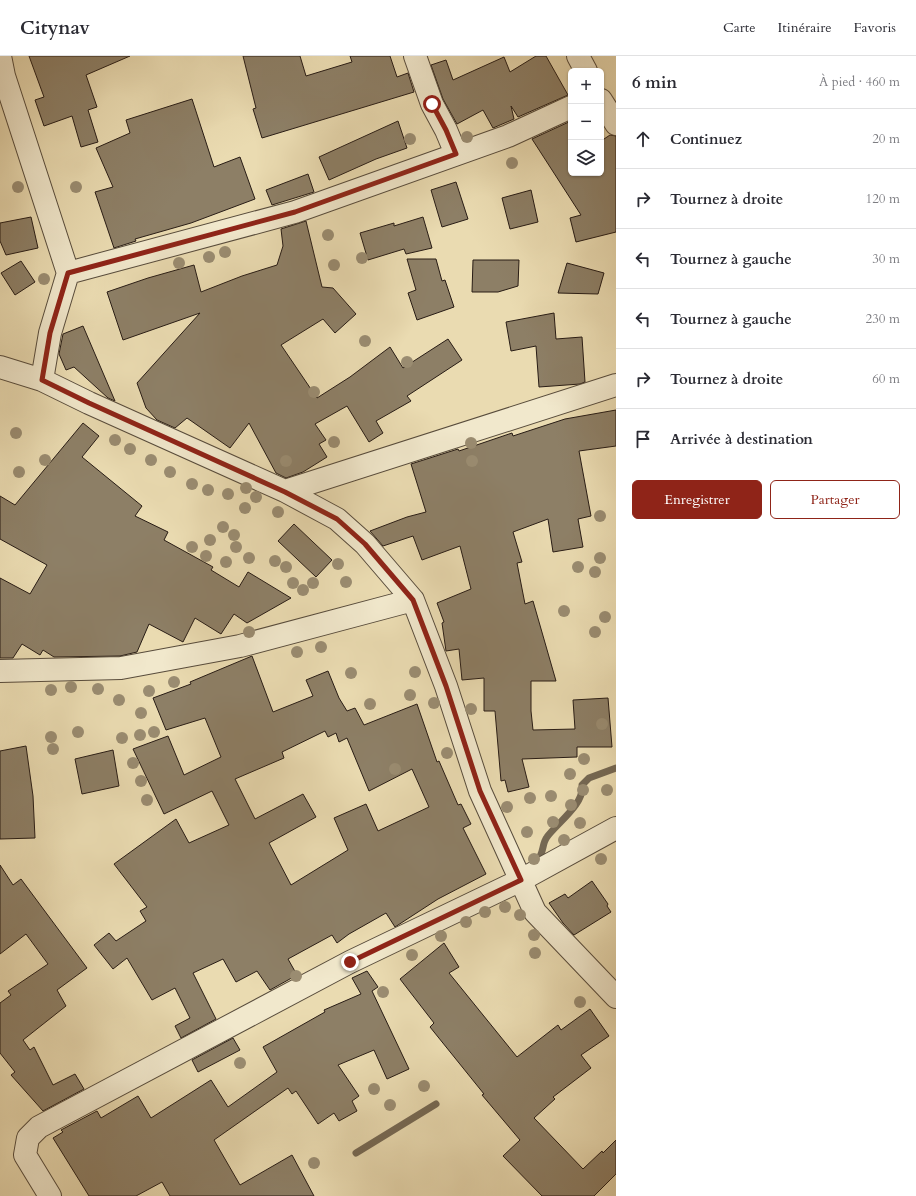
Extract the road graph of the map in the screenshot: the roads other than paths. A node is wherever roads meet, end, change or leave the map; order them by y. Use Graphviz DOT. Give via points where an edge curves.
graph roads {
  1 [pos="0,56"];
  2 [pos="415,56"];
  3 [pos="578,56"];
  4 [pos="584,68"];
  5 [pos="604,104"];
  6 [pos="568,108"];
  7 [pos="616,124"];
  8 [pos="456,154"];
  9 [pos="68,273"];
  10 [pos="0,367"];
  11 [pos="42,380"];
  12 [pos="616,384"];
  13 [pos="285,492"];
  14 [pos="413,600"];
  15 [pos="0,671"];
  16 [pos="616,828"];
  17 [pos="521,880"];
  18 [pos="616,997"];
  19 [pos="50,1196"];
  1 -- 9 [label="street" via="4,76"];
  2 -- 8 [label="street" via="432,104"];
  3 -- 4 [label="street"];
  5 -- 7 [label="street"];
  6 -- 8 [label="street" via="508,136"];
  8 -- 9 [label="street" via="295,212"];
  9 -- 11 [label="street" via="50,333"];
  10 -- 11 [label="street"];
  11 -- 13 [label="street"];
  12 -- 13 [label="street"];
  13 -- 14 [label="street" via="337,519 365,544"];
  14 -- 15 [label="street" via="240,646 140,665 121,668"];
  14 -- 17 [label="street" via="446,686 480,791"];
  16 -- 17 [label="street"];
  17 -- 18 [label="street" via="535,912"];
  17 -- 19 [label="street" via="350,962 39,1127 28,1138 25,1155"];
}
